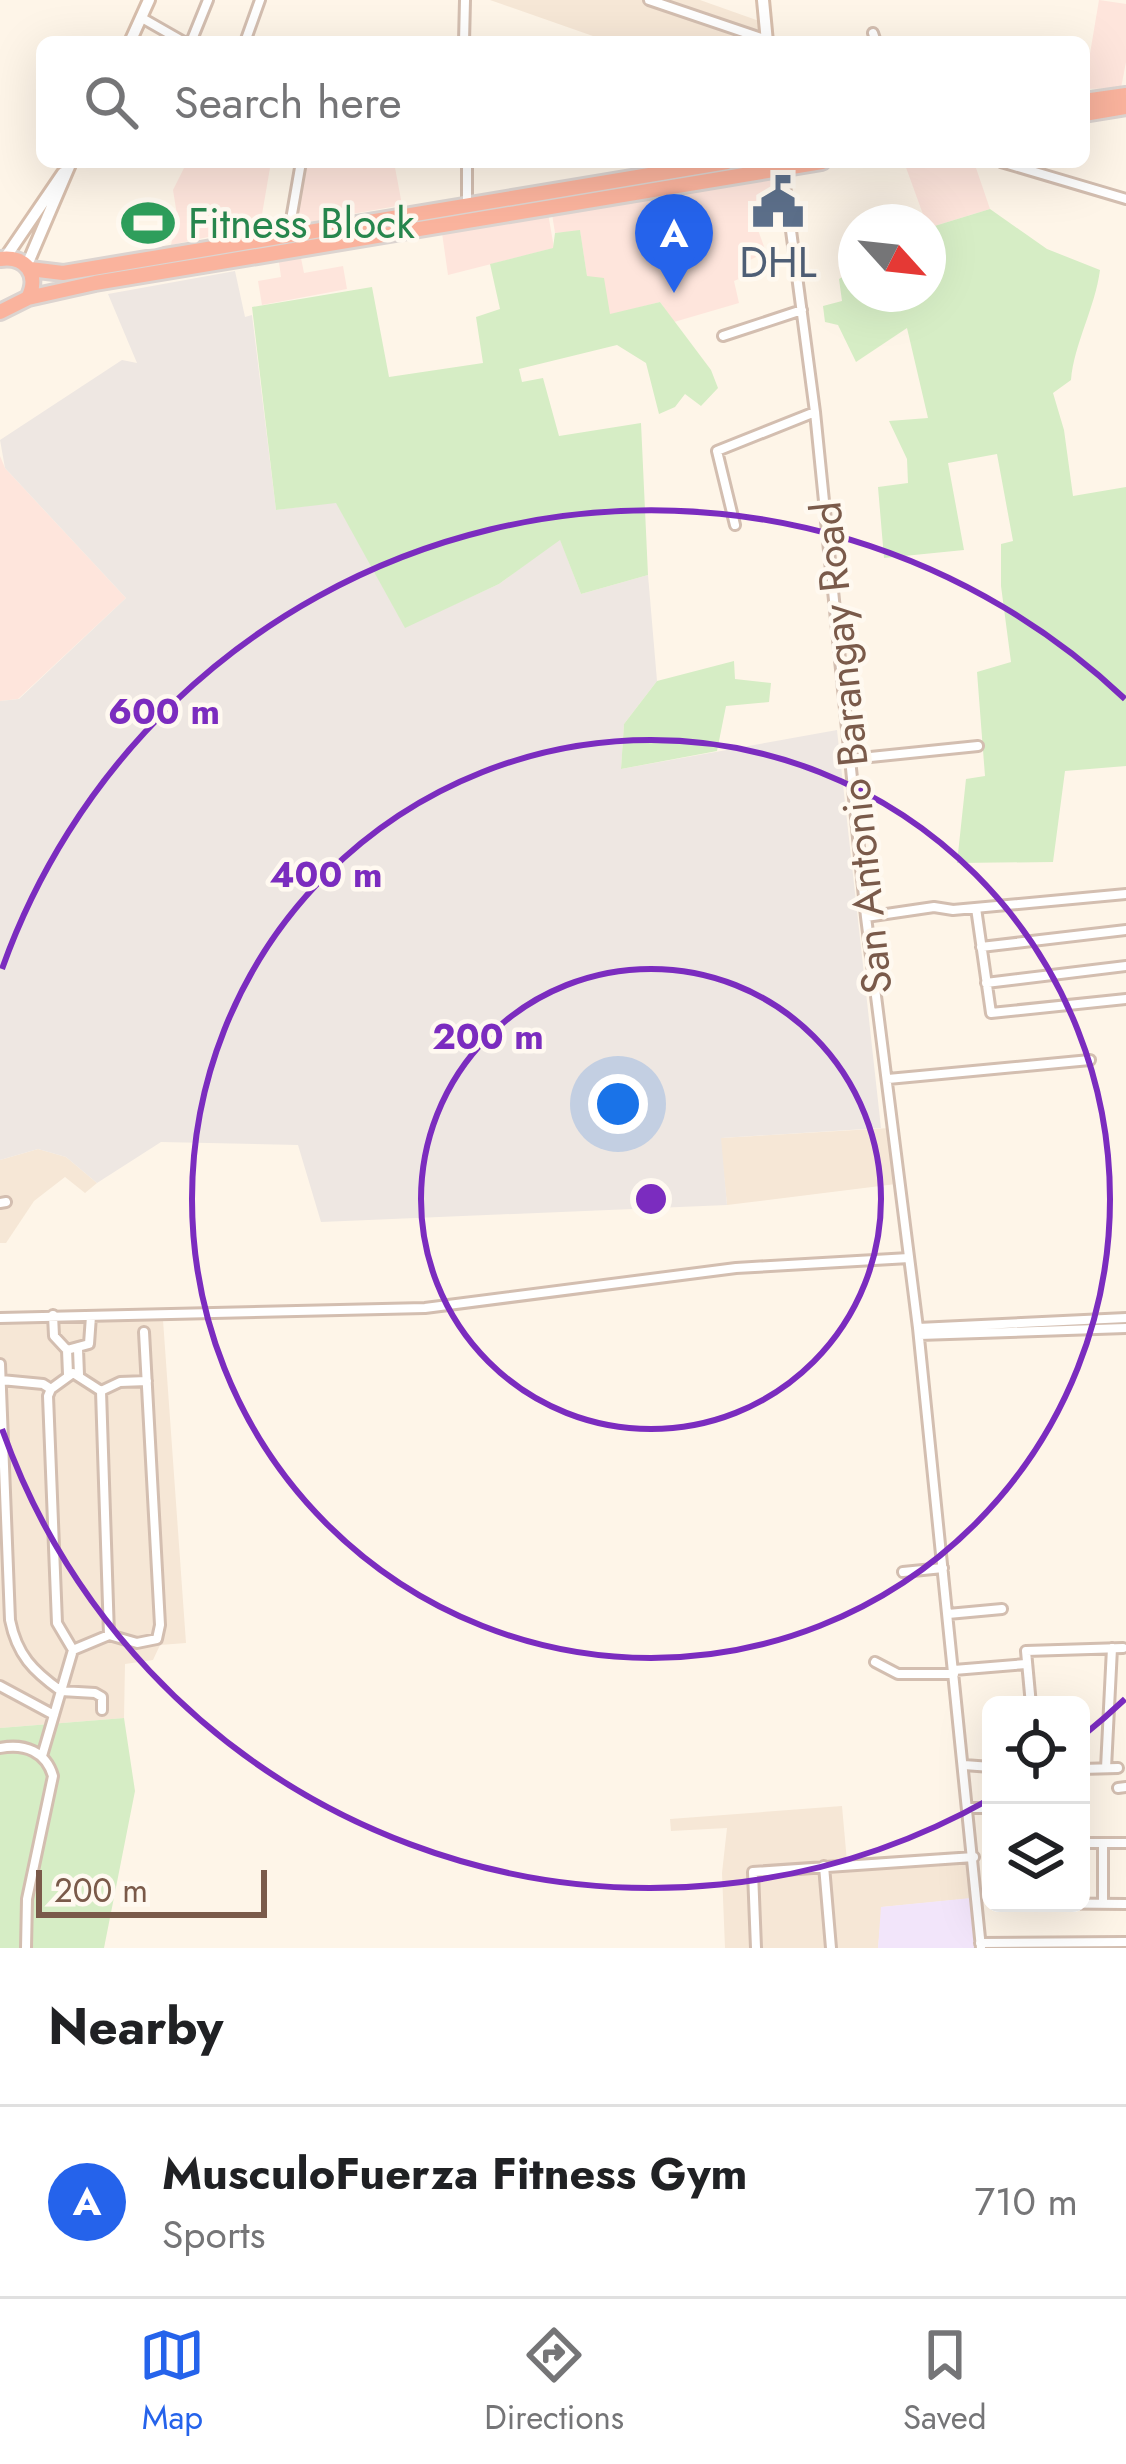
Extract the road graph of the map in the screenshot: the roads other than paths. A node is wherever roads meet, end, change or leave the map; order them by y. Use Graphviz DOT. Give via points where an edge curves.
graph roads {
  1 [pos="149,0"];
  2 [pos="208,0"];
  3 [pos="260,0"];
  4 [pos="465,0"];
  5 [pos="649,0"];
  6 [pos="763,0"];
  7 [pos="142,18"];
  8 [pos="133,36"];
  9 [pos="176,36"];
  10 [pos="190,36"];
  11 [pos="246,36"];
  12 [pos="464,36"];
  13 [pos="753,36"];
  14 [pos="767,36"];
  15 [pos="1126,95"];
  16 [pos="1090,100"];
  17 [pos="1126,107"];
  18 [pos="1090,114"];
  19 [pos="67,168"];
  20 [pos="68,168"];
  21 [pos="300,168"];
  22 [pos="466,168"];
  23 [pos="697,168"];
  24 [pos="763,168"];
  25 [pos="782,168"];
  26 [pos="1021,168"];
  27 [pos="1126,199"];
  28 [pos="468,214"];
  29 [pos="288,238"];
  30 [pos="3,258"];
  31 [pos="28,267"];
  32 [pos="28,298"];
  33 [pos="4,309"];
  34 [pos="802,310"];
  35 [pos="723,336"];
  36 [pos="815,412"];
  37 [pos="735,525"];
  38 [pos="978,746"];
  39 [pos="851,759"];
  40 [pos="1126,894"];
  41 [pos="976,908"];
  42 [pos="866,917"];
  43 [pos="1126,930"];
  44 [pos="981,947"];
  45 [pos="1126,966"];
  46 [pos="986,982"];
  47 [pos="1126,999"];
  48 [pos="1090,1060"];
  49 [pos="888,1079"];
  50 [pos="909,1258"];
  51 [pos="53,1316"];
  52 [pos="91,1316"];
  53 [pos="0,1318"];
  54 [pos="1126,1318"];
  55 [pos="1126,1328"];
  56 [pos="144,1332"];
  57 [pos="918,1332"];
  58 [pos="72,1349"];
  59 [pos="0,1364"];
  60 [pos="68,1374"];
  61 [pos="79,1375"];
  62 [pos="1,1380"];
  63 [pos="147,1381"];
  64 [pos="51,1389"];
  65 [pos="101,1390"];
  66 [pos="943,1568"];
  67 [pos="902,1572"];
  68 [pos="1002,1609"];
  69 [pos="948,1614"];
  70 [pos="109,1635"];
  71 [pos="74,1650"];
  72 [pos="875,1662"];
  73 [pos="1026,1664"];
  74 [pos="954,1672"];
  75 [pos="0,1686"];
  76 [pos="61,1691"];
  77 [pos="1030,1696"];
  78 [pos="102,1710"];
  79 [pos="53,1715"];
  80 [pos="0,1748"];
  81 [pos="41,1756"];
  82 [pos="964,1765"];
  83 [pos="982,1766"];
  84 [pos="1106,1768"];
  85 [pos="1118,1768"];
  86 [pos="1090,1769"];
  87 [pos="968,1808"];
  88 [pos="982,1808"];
  89 [pos="1103,1843"];
  90 [pos="1126,1843"];
  91 [pos="1090,1844"];
  92 [pos="974,1857"];
  93 [pos="824,1866"];
  94 [pos="1090,1904"];
  95 [pos="1103,1904"];
  96 [pos="1126,1904"];
  97 [pos="1126,1942"];
  98 [pos="980,1946"];
  99 [pos="26,1948"];
  100 [pos="756,1948"];
  101 [pos="831,1948"];
  1 -- 7 [label="main road"];
  2 -- 10 [label="street"];
  3 -- 11 [label="street"];
  4 -- 12 [label="street"];
  5 -- 13 [label="street"];
  6 -- 14 [label="main road"];
  7 -- 8 [label="main road"];
  7 -- 9 [label="street"];
  15 -- 16 [label="highway"];
  17 -- 18 [label="highway"];
  19 -- 30 [label="main road"];
  20 -- 31 [label="main road"];
  21 -- 29 [label="street"];
  22 -- 28 [label="street"];
  23 -- 28 [label="highway"];
  24 -- 28 [label="highway"];
  25 -- 34 [label="street, San Antonio Barangay Road"];
  26 -- 27 [label="street"];
  28 -- 29 [label="highway"];
  28 -- 32 [label="highway"];
  29 -- 31 [label="highway" via="63,273"];
  30 -- 31 [label="highway"];
  31 -- 32 [label="highway"];
  32 -- 33 [label="highway"];
  34 -- 35 [label="street"];
  34 -- 36 [label="street, San Antonio Barangay Road"];
  36 -- 37 [label="street" via="717,452"];
  36 -- 39 [label="street, San Antonio Barangay Road"];
  38 -- 39 [label="street"];
  39 -- 42 [label="street, San Antonio Barangay Road"];
  40 -- 41 [label="street"];
  41 -- 42 [label="street"];
  41 -- 44 [label="street"];
  42 -- 49 [label="street, San Antonio Barangay Road"];
  43 -- 44 [label="street"];
  44 -- 46 [label="street"];
  45 -- 46 [label="street"];
  46 -- 47 [label="street" via="991,1013"];
  48 -- 49 [label="street"];
  49 -- 50 [label="street, San Antonio Barangay Road"];
  50 -- 52 [label="street" via="736,1268 425,1308"];
  50 -- 57 [label="street, San Antonio Barangay Road"];
  51 -- 52 [label="street"];
  51 -- 53 [label="street"];
  51 -- 58 [label="street" via="54,1336"];
  52 -- 58 [label="street" via="88,1344"];
  54 -- 57 [label="street"];
  55 -- 57 [label="street"];
  56 -- 63 [label="street"];
  57 -- 66 [label="street, San Antonio Barangay Road"];
  58 -- 60 [label="street"];
  58 -- 61 [label="street"];
  59 -- 62 [label="street"];
  60 -- 61 [label="street"];
  60 -- 64 [label="street"];
  61 -- 65 [label="street"];
  62 -- 64 [label="street"];
  62 -- 76 [label="street" via="15,1643 31,1669"];
  63 -- 65 [label="street"];
  63 -- 70 [label="street" via="158,1639"];
  64 -- 71 [label="street" via="57,1623"];
  65 -- 70 [label="street"];
  66 -- 67 [label="street"];
  66 -- 69 [label="street, San Antonio Barangay Road"];
  68 -- 69 [label="street"];
  69 -- 74 [label="street, San Antonio Barangay Road"];
  70 -- 71 [label="street"];
  71 -- 76 [label="street"];
  72 -- 74 [label="street" via="898,1674"];
  73 -- 74 [label="street"];
  73 -- 77 [label="street"];
  73 -- 84 [label="street" via="1026,1651 1117,1648"];
  74 -- 82 [label="street, San Antonio Barangay Road"];
  75 -- 79 [label="street"];
  76 -- 78 [label="street" via="94,1693"];
  76 -- 79 [label="street"];
  79 -- 81 [label="street"];
  80 -- 81 [label="street"];
  81 -- 99 [label="street" via="53,1776 27,1899"];
  82 -- 83 [label="street"];
  82 -- 87 [label="street, San Antonio Barangay Road"];
  84 -- 85 [label="street"];
  84 -- 86 [label="street"];
  87 -- 88 [label="street"];
  87 -- 92 [label="street, San Antonio Barangay Road"];
  89 -- 90 [label="street"];
  89 -- 91 [label="street"];
  89 -- 95 [label="street"];
  92 -- 93 [label="street"];
  92 -- 98 [label="street, San Antonio Barangay Road"];
  93 -- 100 [label="street" via="752,1872"];
  93 -- 101 [label="street"];
  94 -- 95 [label="street"];
  95 -- 96 [label="street"];
  97 -- 98 [label="street"];
}
